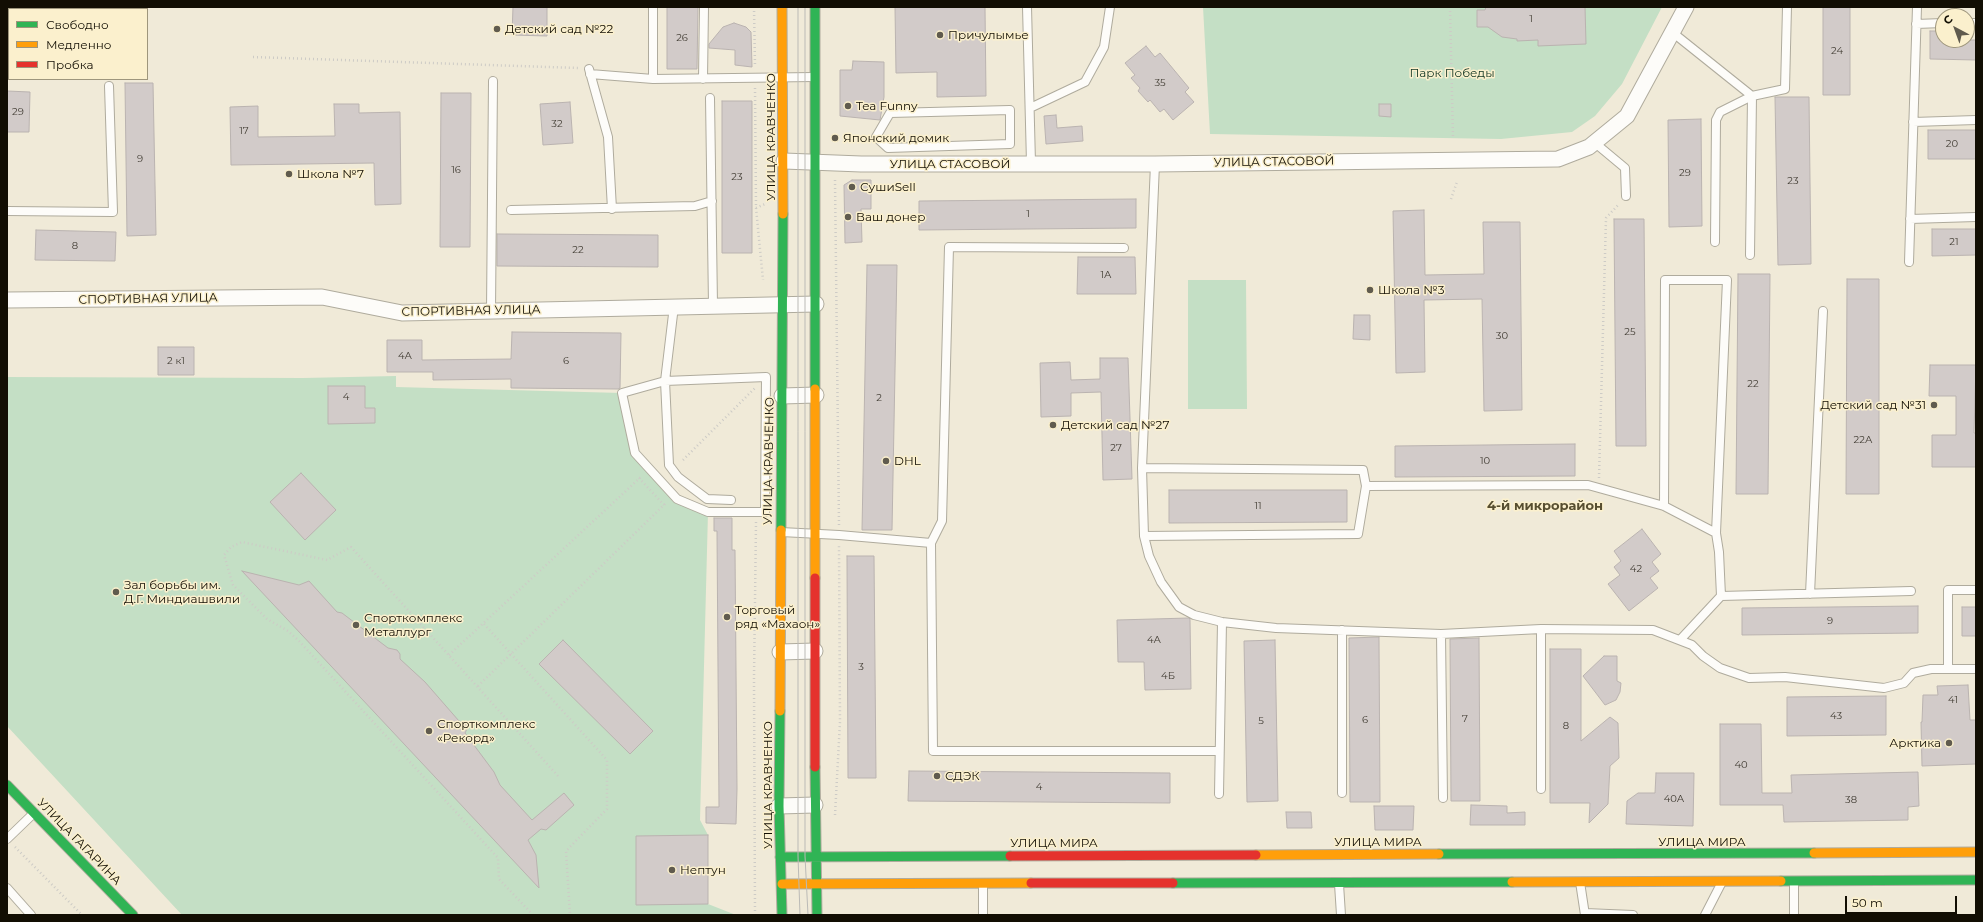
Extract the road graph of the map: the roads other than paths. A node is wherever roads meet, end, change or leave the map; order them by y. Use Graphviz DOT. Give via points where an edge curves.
graph roads {
  1 [pos="653,7"];
  2 [pos="704,7"];
  3 [pos="782,7"];
  4 [pos="815,7"];
  5 [pos="1027,7"];
  6 [pos="1110,7"];
  7 [pos="1686,7"];
  8 [pos="1787,7"];
  9 [pos="1917,7"];
  10 [pos="1935,23"];
  11 [pos="1916,24"];
  12 [pos="1672,32"];
  13 [pos="783,77"];
  14 [pos="815,77"];
  15 [pos="653,79"];
  16 [pos="703,79"];
  17 [pos="493,81"];
  18 [pos="109,86"];
  19 [pos="1752,96"];
  20 [pos="710,98"];
  21 [pos="1030,108"];
  22 [pos="1976,120"];
  23 [pos="1913,122"];
  24 [pos="1595,143"];
  25 [pos="888,148"];
  26 [pos="784,161"];
  27 [pos="816,163"];
  28 [pos="1030,164"];
  29 [pos="1156,164"];
  30 [pos="1626,196"];
  31 [pos="712,200"];
  32 [pos="612,209"];
  33 [pos="511,210"];
  34 [pos="7,212"];
  35 [pos="1976,217"];
  36 [pos="1910,219"];
  37 [pos="1715,242"];
  38 [pos="1124,248"];
  39 [pos="1750,255"];
  40 [pos="1908,262"];
  41 [pos="7,300"];
  42 [pos="783,304"];
  43 [pos="816,304"];
  44 [pos="674,306"];
  45 [pos="713,306"];
  46 [pos="491,311"];
  47 [pos="1823,311"];
  48 [pos="665,381"];
  49 [pos="816,395"];
  50 [pos="782,396"];
  51 [pos="1142,468"];
  52 [pos="1366,486"];
  53 [pos="731,500"];
  54 [pos="1664,506"];
  55 [pos="780,532"];
  56 [pos="816,533"];
  57 [pos="1716,533"];
  58 [pos="1144,536"];
  59 [pos="930,543"];
  60 [pos="1976,590"];
  61 [pos="1911,591"];
  62 [pos="1810,594"];
  63 [pos="1720,596"];
  64 [pos="1222,622"];
  65 [pos="1541,628"];
  66 [pos="1342,630"];
  67 [pos="1441,634"];
  68 [pos="1680,640"];
  69 [pos="815,651"];
  70 [pos="780,652"];
  71 [pos="1948,669"];
  72 [pos="1976,669"];
  73 [pos="1219,751"];
  74 [pos="7,785"];
  75 [pos="1541,789"];
  76 [pos="1342,793"];
  77 [pos="1219,794"];
  78 [pos="1443,798"];
  79 [pos="815,805"];
  80 [pos="779,806"];
  81 [pos="34,812"];
  82 [pos="7,838"];
  83 [pos="1976,852"];
  84 [pos="780,856"];
  85 [pos="815,856"];
  86 [pos="1579,877"];
  87 [pos="1976,880"];
  88 [pos="1723,881"];
  89 [pos="1794,881"];
  90 [pos="1339,882"];
  91 [pos="983,883"];
  92 [pos="782,884"];
  93 [pos="816,884"];
  94 [pos="7,888"];
  95 [pos="1585,914"];
  96 [pos="32,915"];
  97 [pos="133,915"];
  98 [pos="782,915"];
  99 [pos="816,915"];
  100 [pos="983,915"];
  101 [pos="1341,915"];
  102 [pos="1633,915"];
  103 [pos="1705,915"];
  104 [pos="1794,915"];
  1 -- 15 [label="lane"];
  2 -- 16 [label="lane"];
  3 -- 13 [label="street, УЛИЦА КРАВЧЕНКО"];
  4 -- 14 [label="street"];
  5 -- 21 [label="lane"];
  6 -- 21 [label="lane" via="1104,47 1085,82"];
  7 -- 12 [label="street, УЛИЦА СТАСОВОЙ"];
  8 -- 19 [label="lane" via="1785,89"];
  9 -- 11 [label="lane"];
  10 -- 11 [label="lane"];
  11 -- 23 [label="lane"];
  12 -- 19 [label="lane"];
  12 -- 24 [label="street, УЛИЦА СТАСОВОЙ" via="1627,116"];
  13 -- 14 [label="lane"];
  13 -- 16 [label="lane"];
  13 -- 26 [label="street, УЛИЦА КРАВЧЕНКО"];
  14 -- 27 [label="street"];
  15 -- 16 [label="lane"];
  15 -- 32 [label="lane" via="590,72 608,137"];
  17 -- 46 [label="lane"];
  18 -- 34 [label="lane" via="114,212"];
  19 -- 37 [label="lane" via="1720,112 1716,120"];
  19 -- 39 [label="lane"];
  20 -- 31 [label="lane"];
  21 -- 28 [label="lane"];
  22 -- 23 [label="lane"];
  23 -- 36 [label="lane"];
  24 -- 29 [label="street, УЛИЦА СТАСОВОЙ" via="1558,159"];
  24 -- 30 [label="lane" via="1625,168"];
  25 -- 25 [label="lane" via="876,137 890,113 1010,110 1010,144"];
  26 -- 27 [label="street, УЛИЦА СТАСОВОЙ"];
  26 -- 42 [label="street, УЛИЦА КРАВЧЕНКО"];
  27 -- 28 [label="street, УЛИЦА СТАСОВОЙ"];
  27 -- 43 [label="street"];
  28 -- 29 [label="street, УЛИЦА СТАСОВОЙ"];
  29 -- 51 [label="lane"];
  31 -- 32 [label="lane" via="695,206"];
  31 -- 45 [label="lane"];
  32 -- 33 [label="lane"];
  35 -- 36 [label="lane"];
  36 -- 40 [label="lane"];
  38 -- 59 [label="lane" via="949,247 942,521"];
  41 -- 46 [label="street, СПОРТИВНАЯ УЛИЦА" via="322,297 402,313"];
  42 -- 43 [label="street, СПОРТИВНАЯ УЛИЦА"];
  42 -- 45 [label="street, СПОРТИВНАЯ УЛИЦА"];
  42 -- 50 [label="street, УЛИЦА КРАВЧЕНКО"];
  43 -- 49 [label="street"];
  44 -- 45 [label="street, СПОРТИВНАЯ УЛИЦА"];
  44 -- 46 [label="street, СПОРТИВНАЯ УЛИЦА"];
  44 -- 48 [label="lane"];
  47 -- 62 [label="lane"];
  48 -- 48 [label="lane" via="622,393 635,453 673,496 708,512 765,512 766,377"];
  48 -- 53 [label="lane" via="668,465 678,477 707,499"];
  49 -- 50 [label="street"];
  49 -- 56 [label="street"];
  50 -- 55 [label="street, УЛИЦА КРАВЧЕНКО"];
  51 -- 52 [label="lane" via="1363,470"];
  51 -- 58 [label="lane"];
  52 -- 54 [label="lane" via="1588,485"];
  52 -- 58 [label="lane" via="1358,534"];
  54 -- 57 [label="lane"];
  54 -- 57 [label="lane" via="1665,280 1727,280"];
  55 -- 56 [label="lane"];
  55 -- 70 [label="street, УЛИЦА КРАВЧЕНКО"];
  56 -- 59 [label="lane"];
  56 -- 69 [label="street"];
  57 -- 63 [label="lane"];
  58 -- 64 [label="lane" via="1149,556 1161,582 1179,607 1194,615"];
  59 -- 73 [label="lane" via="932,751"];
  60 -- 71 [label="lane" via="1948,590"];
  61 -- 62 [label="lane"];
  62 -- 63 [label="lane"];
  63 -- 68 [label="lane"];
  64 -- 66 [label="lane" via="1276,628"];
  64 -- 73 [label="lane"];
  65 -- 67 [label="lane"];
  65 -- 68 [label="lane" via="1653,630"];
  65 -- 75 [label="lane"];
  66 -- 67 [label="lane"];
  66 -- 76 [label="lane"];
  67 -- 78 [label="lane"];
  68 -- 71 [label="lane" via="1692,645 1720,668 1749,678 1785,677 1884,688 1904,683 1913,673"];
  69 -- 70 [label="street"];
  69 -- 79 [label="street"];
  70 -- 80 [label="street, УЛИЦА КРАВЧЕНКО"];
  71 -- 72 [label="lane"];
  73 -- 77 [label="lane"];
  74 -- 81 [label="street, УЛИЦА ГАГАРИНА"];
  79 -- 80 [label="street"];
  79 -- 85 [label="street"];
  80 -- 84 [label="street, УЛИЦА КРАВЧЕНКО"];
  81 -- 82 [label="lane"];
  81 -- 97 [label="street, УЛИЦА ГАГАРИНА"];
  83 -- 85 [label="street, УЛИЦА МИРА" via="1913,856"];
  84 -- 85 [label="street, УЛИЦА МИРА"];
  84 -- 92 [label="street, УЛИЦА КРАВЧЕНКО"];
  85 -- 93 [label="street"];
  86 -- 88 [label="street"];
  86 -- 90 [label="street"];
  86 -- 95 [label="lane"];
  87 -- 89 [label="street" via="1913,877"];
  88 -- 89 [label="street"];
  88 -- 103 [label="lane"];
  89 -- 104 [label="lane"];
  90 -- 91 [label="street"];
  90 -- 101 [label="lane"];
  91 -- 93 [label="street"];
  91 -- 100 [label="lane"];
  92 -- 93 [label="street"];
  92 -- 98 [label="street, УЛИЦА КРАВЧЕНКО"];
  93 -- 99 [label="street"];
  94 -- 96 [label="lane"];
  95 -- 102 [label="lane"];
}
